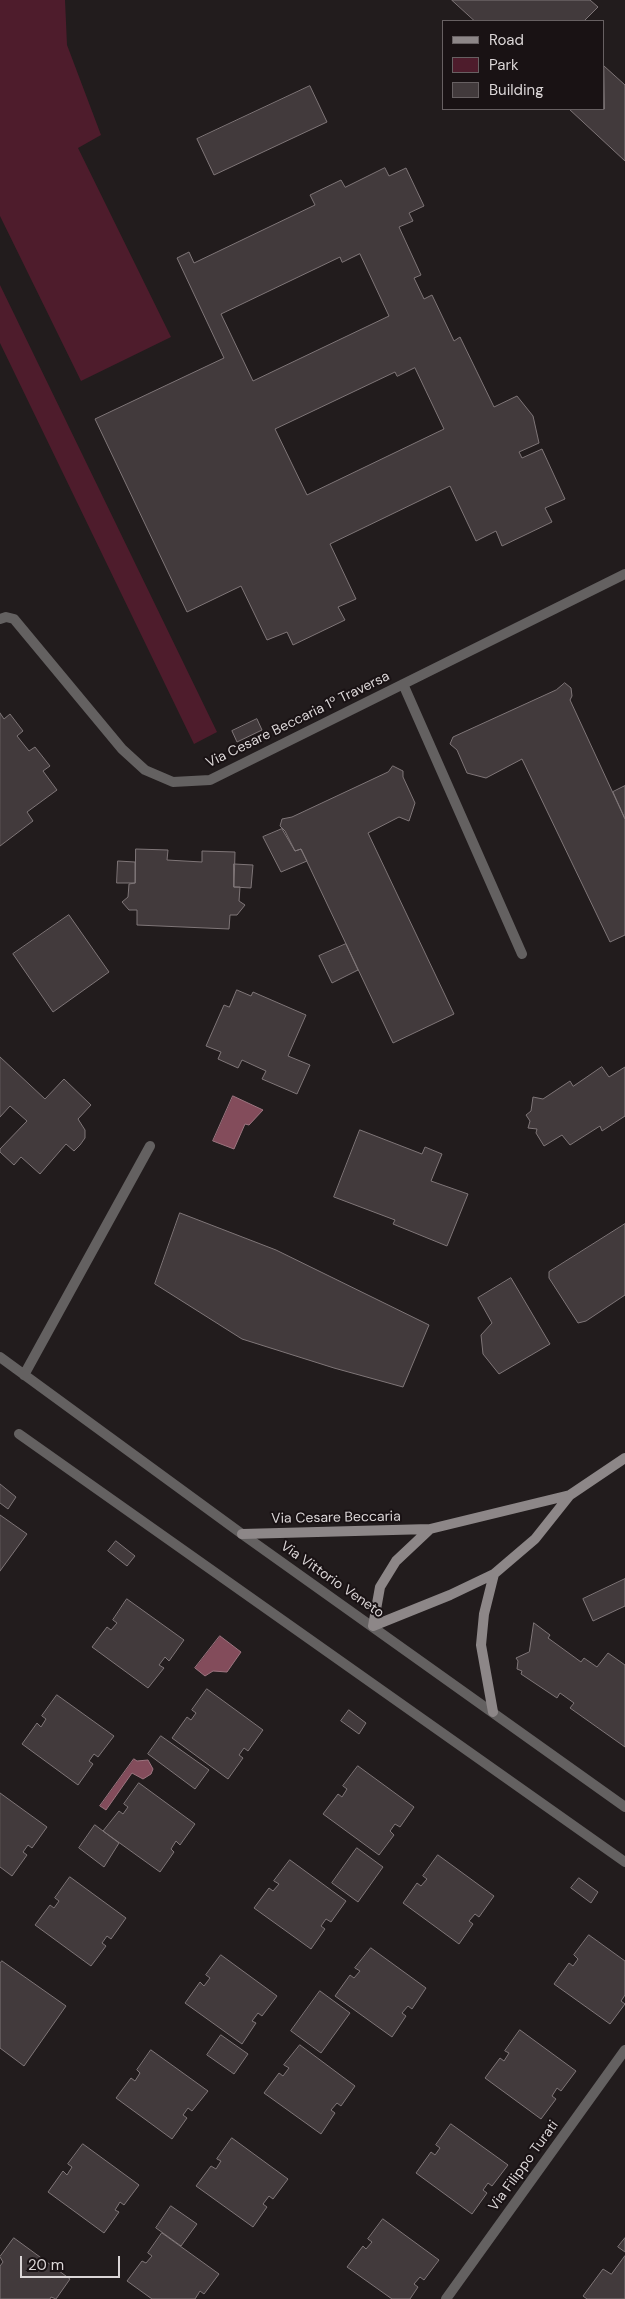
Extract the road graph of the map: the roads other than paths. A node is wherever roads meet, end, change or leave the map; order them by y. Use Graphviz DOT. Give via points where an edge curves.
graph roads {
  1 [pos="625,574"];
  2 [pos="0,619"];
  3 [pos="403,684"];
  4 [pos="522,954"];
  5 [pos="150,1146"];
  6 [pos="0,1357"];
  7 [pos="24,1375"];
  8 [pos="19,1434"];
  9 [pos="625,1458"];
  10 [pos="570,1495"];
  11 [pos="430,1529"];
  12 [pos="242,1534"];
  13 [pos="494,1574"];
  14 [pos="373,1626"];
  15 [pos="493,1712"];
  16 [pos="625,1807"];
  17 [pos="625,1862"];
  18 [pos="625,2050"];
  19 [pos="446,2299"];
  1 -- 3 [label="street, Via Cesare Beccaria 1º Traversa"];
  2 -- 3 [label="street, Via Cesare Beccaria 1º Traversa" via="14,619 122,749 145,770 173,782 210,780"];
  3 -- 4 [label="street"];
  5 -- 7 [label="street"];
  6 -- 7 [label="street, Via Vittorio Veneto"];
  7 -- 12 [label="street, Via Vittorio Veneto"];
  8 -- 17 [label="street"];
  9 -- 10 [label="street, Via Cesare Beccaria"];
  10 -- 11 [label="street, Via Cesare Beccaria"];
  10 -- 13 [label="street, Via Cesare Beccaria" via="535,1539"];
  11 -- 12 [label="street, Via Cesare Beccaria"];
  11 -- 14 [label="street, Via Cesare Beccaria" via="396,1561 380,1587"];
  12 -- 14 [label="street, Via Vittorio Veneto"];
  13 -- 14 [label="street, Via Cesare Beccaria"];
  13 -- 15 [label="street" via="484,1614 482,1645"];
  14 -- 15 [label="street, Via Vittorio Veneto"];
  15 -- 16 [label="street, Via Vittorio Veneto"];
  18 -- 19 [label="street, Via Filippo Turati"];
}
